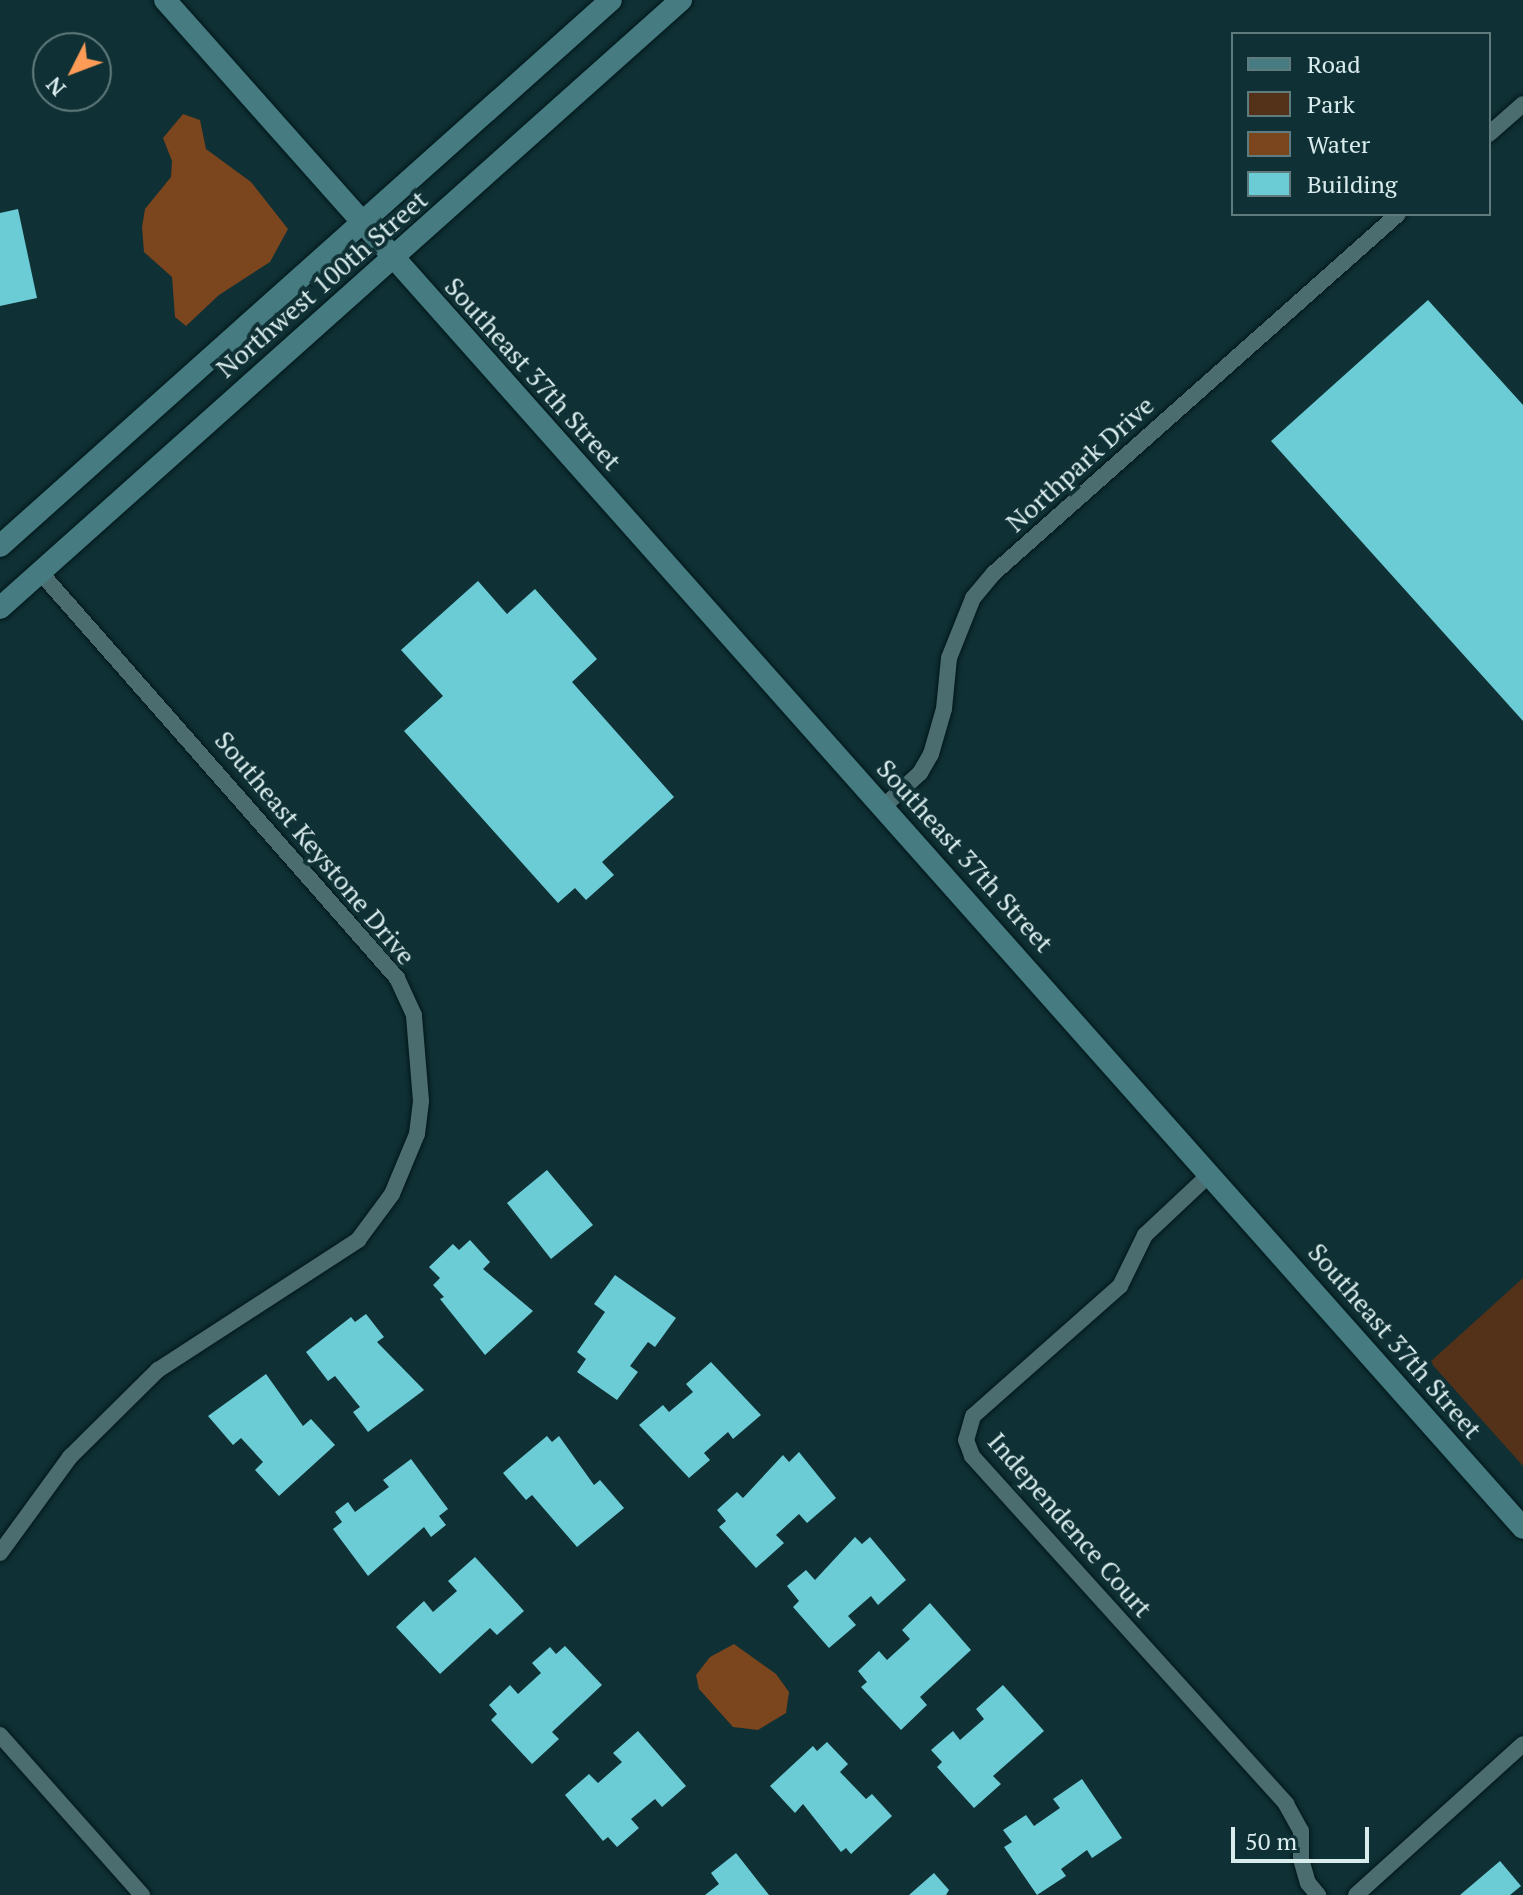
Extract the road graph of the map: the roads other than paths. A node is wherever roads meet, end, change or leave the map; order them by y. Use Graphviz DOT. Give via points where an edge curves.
graph roads {
  1 [pos="165,0"];
  2 [pos="611,0"];
  3 [pos="681,0"];
  4 [pos="1523,104"];
  5 [pos="1491,132"];
  6 [pos="1396,216"];
  7 [pos="363,223"];
  8 [pos="393,256"];
  9 [pos="0,546"];
  10 [pos="40,572"];
  11 [pos="0,608"];
  12 [pos="883,807"];
  13 [pos="1211,1173"];
  14 [pos="1523,1528"];
  15 [pos="0,1553"];
  16 [pos="0,1735"];
  17 [pos="1523,1744"];
  18 [pos="142,1895"];
  19 [pos="1318,1895"];
  20 [pos="1356,1895"];
  1 -- 7 [label="street, Southeast 37th Street"];
  2 -- 7 [label="street, Northwest 100th Street"];
  3 -- 8 [label="street, Northwest 100th Street"];
  4 -- 5 [label="street"];
  6 -- 12 [label="street, Northpark Drive" via="994,573 973,598 949,658 944,709 931,754 920,773"];
  7 -- 8 [label="street, Southeast 37th Street"];
  7 -- 9 [label="street, Northwest 100th Street"];
  8 -- 10 [label="street, Northwest 100th Street"];
  8 -- 12 [label="street, Southeast 37th Street"];
  10 -- 11 [label="street, Northwest 100th Street"];
  10 -- 15 [label="street, Southeast Keystone Drive" via="397,978 414,1015 421,1101 417,1134 392,1194 358,1240 158,1370 70,1457"];
  12 -- 13 [label="street, Southeast 37th Street"];
  13 -- 14 [label="street, Southeast 37th Street"];
  13 -- 19 [label="street, Independence Court" via="1145,1235 1120,1286 973,1416 966,1440 972,1456 1286,1804 1301,1831 1308,1883"];
  16 -- 18 [label="street"];
  17 -- 20 [label="street"];
}
